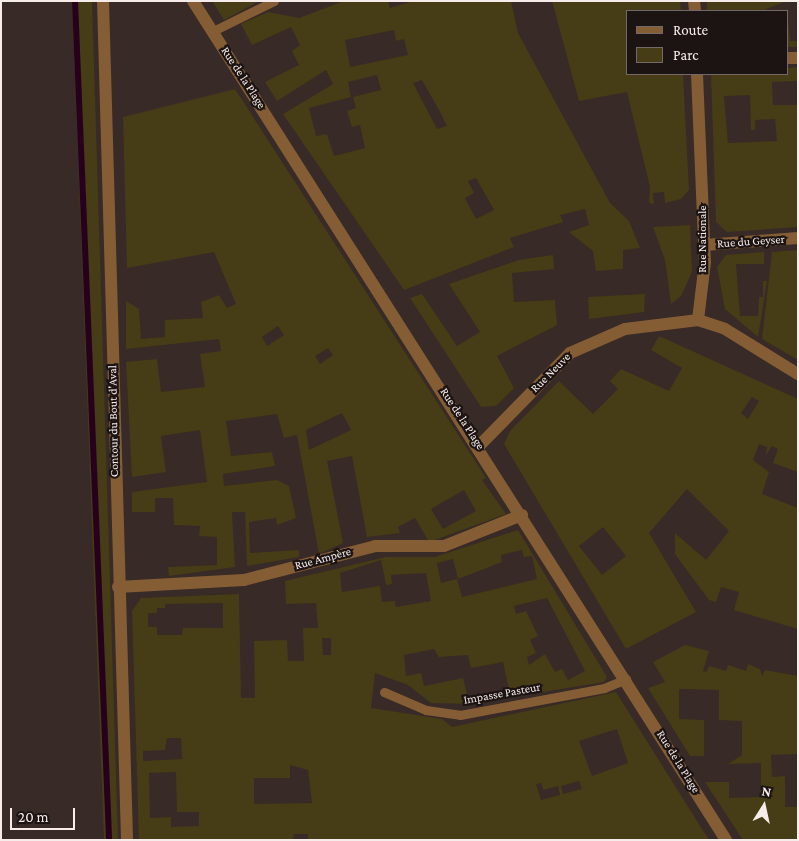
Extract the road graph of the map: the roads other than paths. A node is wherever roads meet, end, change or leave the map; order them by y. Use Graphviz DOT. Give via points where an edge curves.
graph roads {
  1 [pos="103,1"];
  2 [pos="193,1"];
  3 [pos="274,1"];
  4 [pos="213,31"];
  5 [pos="698,75"];
  6 [pos="798,238"];
  7 [pos="705,245"];
  8 [pos="698,320"];
  9 [pos="798,374"];
  10 [pos="479,446"];
  11 [pos="522,515"];
  12 [pos="118,587"];
  13 [pos="626,679"];
  14 [pos="384,692"];
  15 [pos="127,840"];
  16 [pos="726,840"];
  1 -- 12 [label="street, Contour du Bout d'Aval"];
  2 -- 4 [label="street, Rue de la Plage"];
  3 -- 4 [label="lane"];
  4 -- 10 [label="street, Rue de la Plage"];
  5 -- 7 [label="street, Rue Nationale"];
  6 -- 7 [label="street, Rue du Geyser"];
  7 -- 8 [label="street, Rue Nationale"];
  8 -- 9 [label="street" via="725,330"];
  8 -- 10 [label="street, Rue Neuve" via="625,329 579,347"];
  10 -- 11 [label="street, Rue de la Plage"];
  11 -- 12 [label="street, Rue Ampère" via="444,546 375,546 244,580"];
  11 -- 13 [label="street, Rue de la Plage"];
  12 -- 15 [label="street, Contour du Bout d'Aval"];
  13 -- 14 [label="lane, Impasse Pasteur" via="604,688 460,714 426,710"];
  13 -- 16 [label="street, Rue de la Plage"];
}
